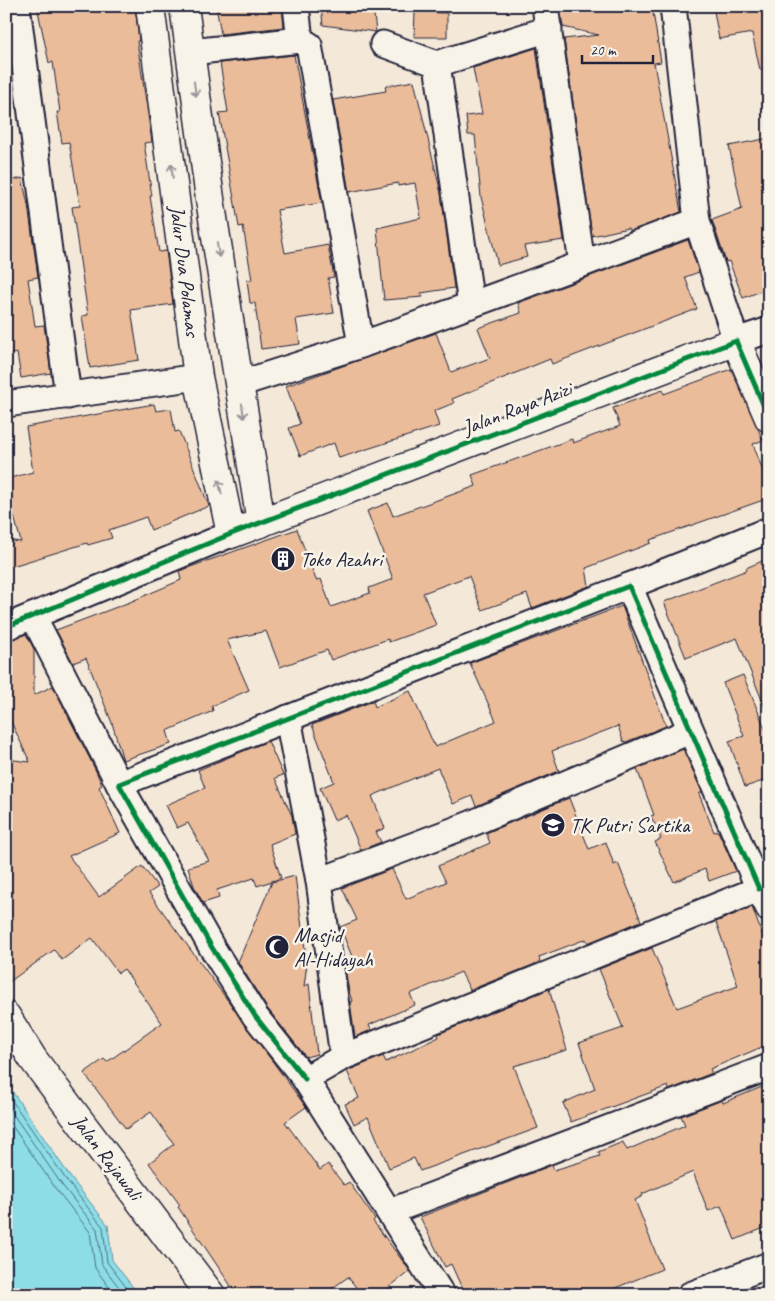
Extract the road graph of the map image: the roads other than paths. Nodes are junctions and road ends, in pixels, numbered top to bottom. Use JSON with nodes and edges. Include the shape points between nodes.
{"nodes":[{"id":1,"x":17,"y":6,"type":"edge"},
{"id":2,"x":150,"y":6,"type":"edge"},
{"id":3,"x":184,"y":6,"type":"edge"},
{"id":4,"x":296,"y":6,"type":"edge"},
{"id":5,"x":673,"y":6,"type":"edge"},
{"id":6,"x":547,"y":17,"type":"edge"},
{"id":7,"x":300,"y":40,"type":"junction"},
{"id":8,"x":383,"y":44,"type":"dead end"},
{"id":9,"x":190,"y":52,"type":"junction"},
{"id":10,"x":437,"y":64,"type":"junction"},
{"id":11,"x":697,"y":221,"type":"junction"},
{"id":12,"x":582,"y":264,"type":"junction"},
{"id":13,"x":471,"y":305,"type":"junction"},
{"id":14,"x":769,"y":330,"type":"edge"},
{"id":15,"x":736,"y":341,"type":"junction"},
{"id":16,"x":361,"y":345,"type":"junction"},
{"id":17,"x":198,"y":377,"type":"junction"},
{"id":18,"x":239,"y":384,"type":"junction"},
{"id":19,"x":68,"y":396,"type":"junction"},
{"id":20,"x":6,"y":404,"type":"edge"},
{"id":21,"x":769,"y":418,"type":"edge"},
{"id":22,"x":261,"y":523,"type":"junction"},
{"id":23,"x":769,"y":530,"type":"edge"},
{"id":24,"x":231,"y":534,"type":"junction"},
{"id":25,"x":629,"y":586,"type":"junction"},
{"id":26,"x":34,"y":616,"type":"junction"},
{"id":27,"x":6,"y":627,"type":"edge"},
{"id":28,"x":288,"y":718,"type":"junction"},
{"id":29,"x":690,"y":731,"type":"junction"},
{"id":30,"x":119,"y":784,"type":"junction"},
{"id":31,"x":318,"y":881,"type":"junction"},
{"id":32,"x":764,"y":899,"type":"edge"},
{"id":33,"x":6,"y":1016,"type":"edge"},
{"id":34,"x":343,"y":1057,"type":"junction"},
{"id":35,"x":769,"y":1067,"type":"edge"},
{"id":36,"x":305,"y":1079,"type":"junction"},
{"id":37,"x":389,"y":1212,"type":"junction"},
{"id":38,"x":769,"y":1265,"type":"edge"},
{"id":39,"x":211,"y":1295,"type":"edge"},
{"id":40,"x":442,"y":1295,"type":"edge"},
{"id":41,"x":690,"y":1295,"type":"edge"}],
"edges":[{"from":1,"to":19,"type":"street"},
{"from":17,"to":2,"type":"street","name":"Jalur Dua Polamas","one_way":true},
{"from":3,"to":9,"type":"street","name":"Jalur Dua Polamas"},
{"from":4,"to":7,"type":"street"},
{"from":5,"to":11,"type":"street"},
{"from":6,"to":10,"type":"street"},
{"from":6,"to":12,"type":"street"},
{"from":7,"to":9,"type":"street"},
{"from":7,"to":16,"type":"street","via":[[309,45],[312,54]]},
{"from":8,"to":10,"type":"street"},
{"from":9,"to":18,"type":"street","name":"Jalur Dua Polamas","one_way":true},
{"from":10,"to":13,"type":"street"},
{"from":11,"to":12,"type":"street"},
{"from":11,"to":15,"type":"street"},
{"from":12,"to":13,"type":"street"},
{"from":13,"to":16,"type":"street"},
{"from":14,"to":15,"type":"street"},
{"from":15,"to":21,"type":"street"},
{"from":15,"to":22,"type":"street","name":"Jalan Raya Azizi"},
{"from":16,"to":18,"type":"street"},
{"from":17,"to":19,"type":"street"},
{"from":24,"to":17,"type":"street","name":"Jalur Dua Polamas","one_way":true},
{"from":18,"to":22,"type":"street","name":"Jalur Dua Polamas","one_way":true},
{"from":19,"to":20,"type":"street"},
{"from":22,"to":24,"type":"street","name":"Jalan Raya Azizi"},
{"from":23,"to":25,"type":"street"},
{"from":24,"to":26,"type":"street"},
{"from":25,"to":28,"type":"street"},
{"from":25,"to":29,"type":"street"},
{"from":26,"to":27,"type":"street"},
{"from":26,"to":30,"type":"street"},
{"from":28,"to":30,"type":"street"},
{"from":28,"to":31,"type":"street"},
{"from":29,"to":31,"type":"street","via":[[468,825]]},
{"from":29,"to":32,"type":"street"},
{"from":30,"to":36,"type":"street","via":[[211,946],[255,1016]]},
{"from":31,"to":34,"type":"street"},
{"from":32,"to":34,"type":"street"},
{"from":33,"to":39,"type":"street","name":"Jalan Rajawali","via":[[33,1060]]},
{"from":34,"to":36,"type":"street"},
{"from":35,"to":37,"type":"street"},
{"from":36,"to":37,"type":"street"},
{"from":37,"to":40,"type":"street"},
{"from":38,"to":41,"type":"street"}]}
